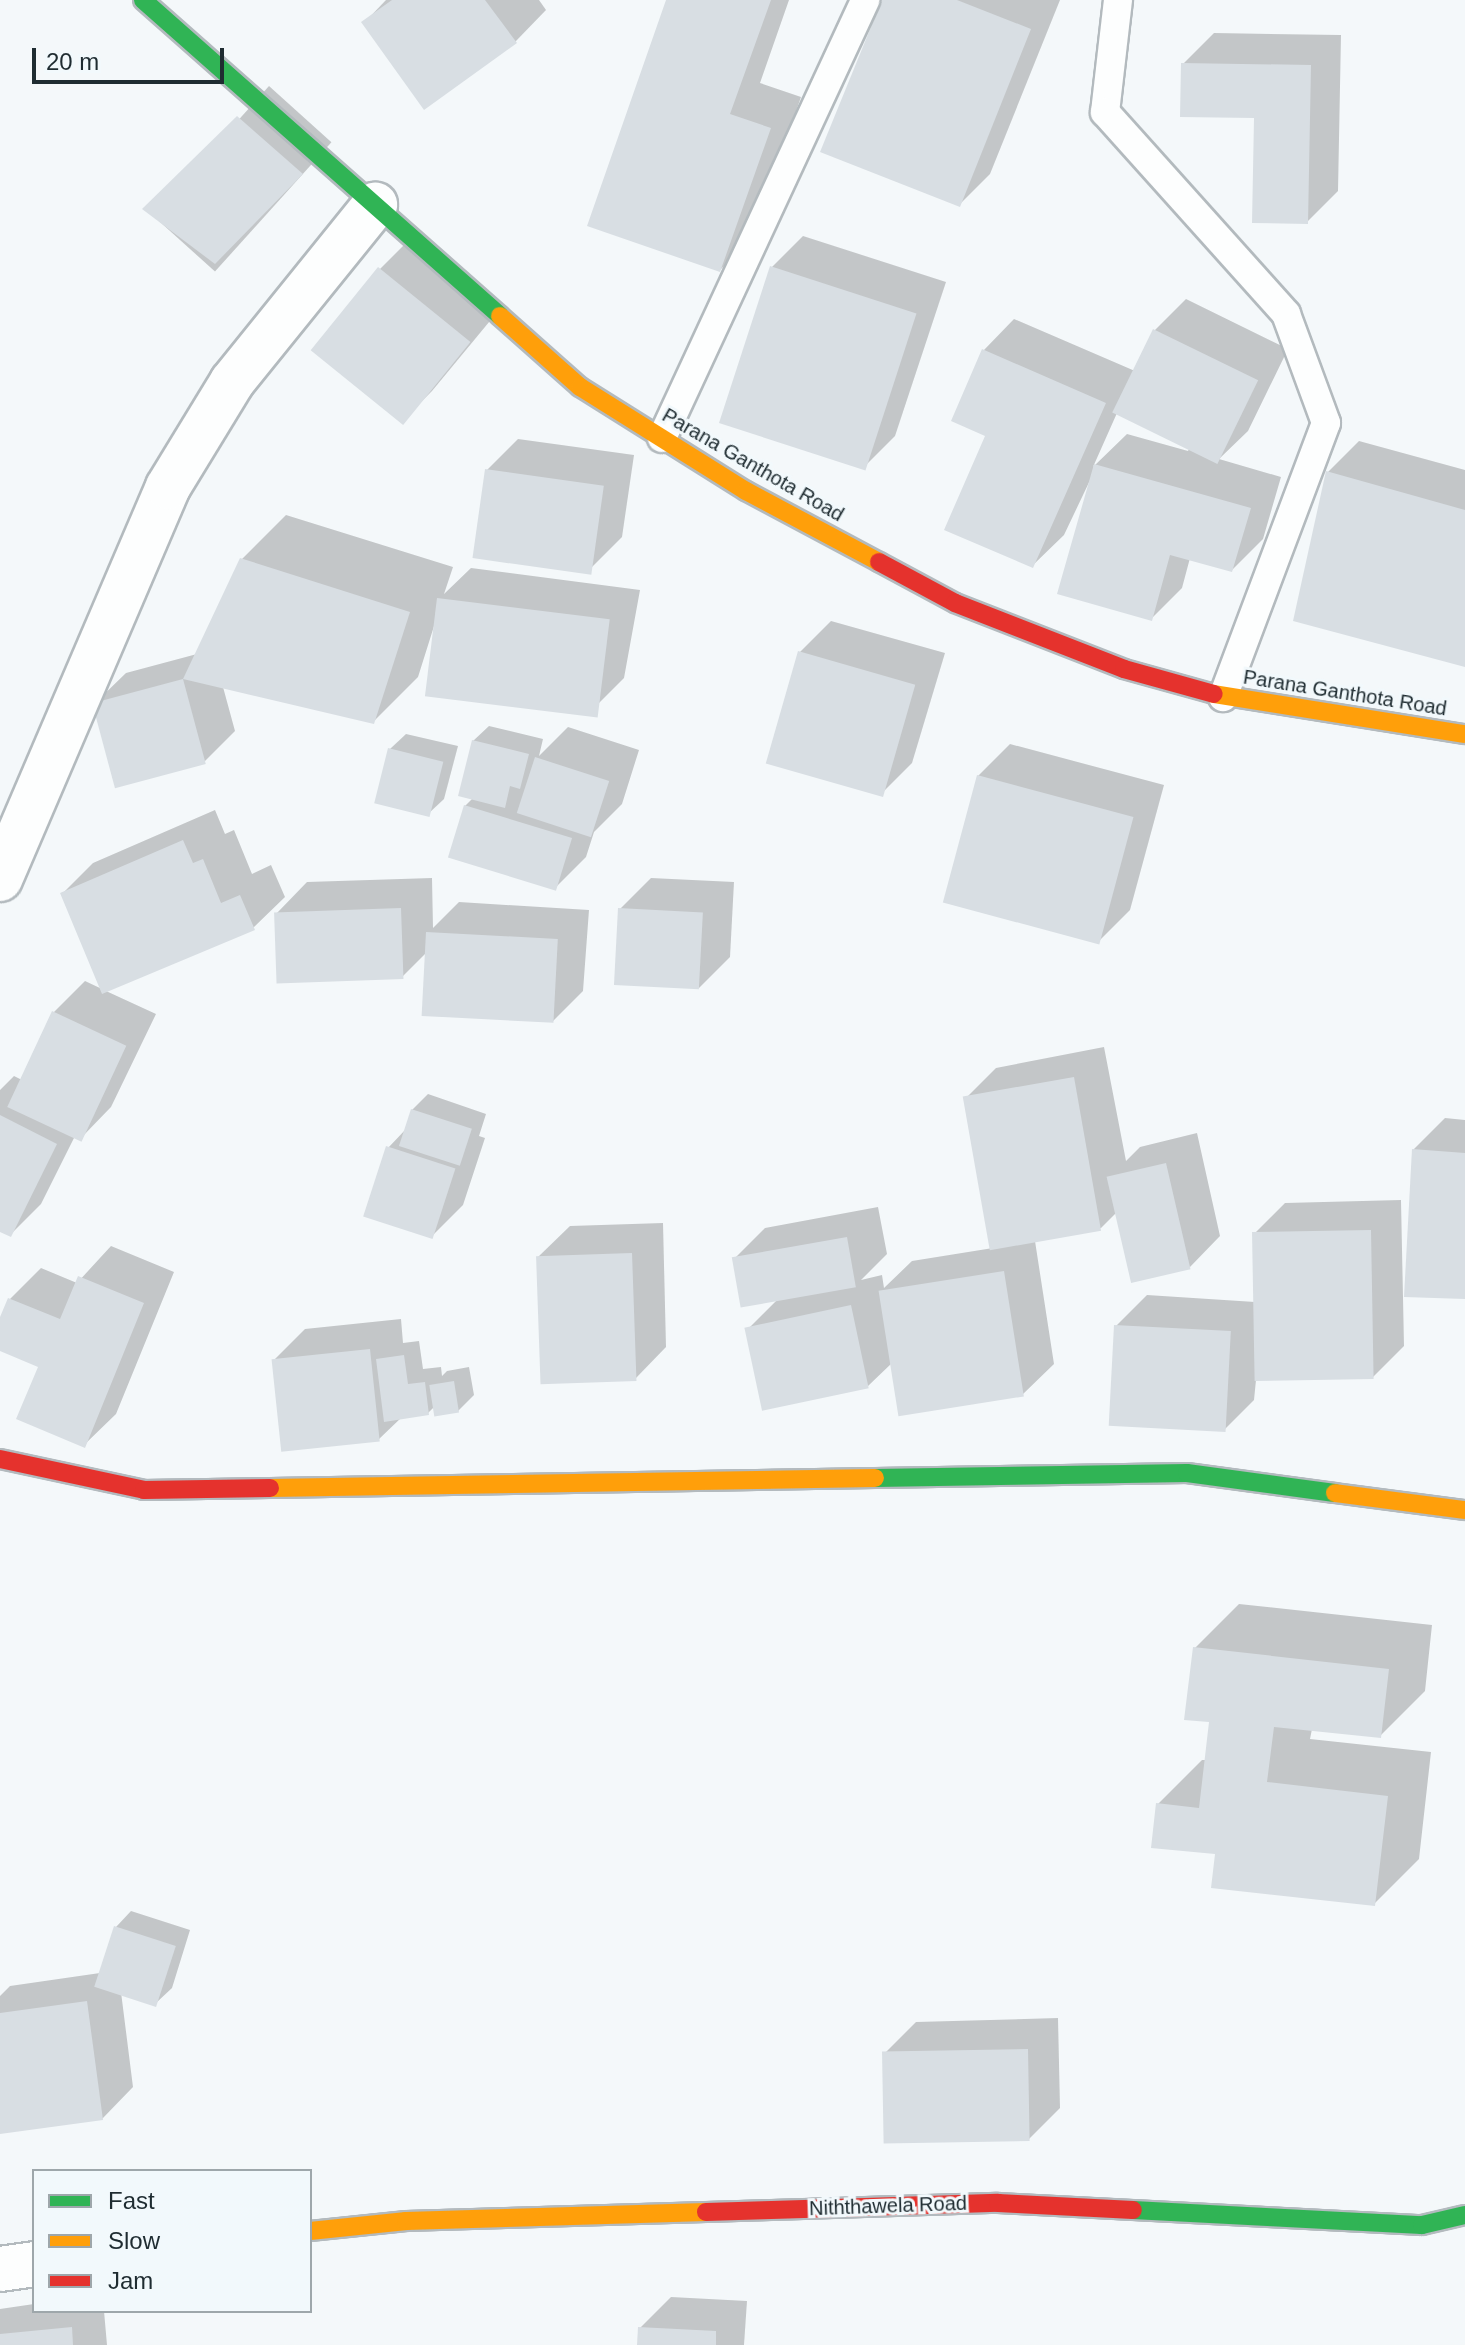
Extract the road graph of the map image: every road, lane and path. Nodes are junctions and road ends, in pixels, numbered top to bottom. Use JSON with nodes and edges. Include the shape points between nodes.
{"nodes":[{"id":1,"x":143,"y":0,"type":"edge"},
{"id":2,"x":865,"y":0,"type":"edge"},
{"id":3,"x":1118,"y":0,"type":"edge"},
{"id":4,"x":375,"y":205,"type":"junction"},
{"id":5,"x":662,"y":438,"type":"junction"},
{"id":6,"x":1223,"y":697,"type":"junction"},
{"id":7,"x":1465,"y":734,"type":"edge"},
{"id":8,"x":0,"y":879,"type":"edge"},
{"id":9,"x":0,"y":1459,"type":"edge"},
{"id":10,"x":1465,"y":1510,"type":"edge"},
{"id":11,"x":1465,"y":2215,"type":"edge"},
{"id":12,"x":312,"y":2231,"type":"edge"},
{"id":13,"x":32,"y":2264,"type":"edge"},
{"id":14,"x":0,"y":2269,"type":"edge"}],
"edges":[{"from":1,"to":4,"type":"street","name":"Parana Ganthota Road"},
{"from":2,"to":5,"type":"lane"},
{"from":3,"to":6,"type":"lane","via":[[1105,112],[1286,314],[1326,423]]},
{"from":4,"to":5,"type":"street","name":"Parana Ganthota Road","via":[[580,387]]},
{"from":4,"to":8,"type":"street","via":[[232,382],[168,487]]},
{"from":5,"to":6,"type":"street","name":"Parana Ganthota Road","via":[[746,491],[955,603],[1124,669]]},
{"from":6,"to":7,"type":"street","name":"Parana Ganthota Road"},
{"from":9,"to":10,"type":"street","via":[[144,1490],[1187,1473]]},
{"from":11,"to":12,"type":"street","name":"Niththawela Road","via":[[1422,2225],[998,2203],[406,2221]]},
{"from":13,"to":14,"type":"street"}]}
